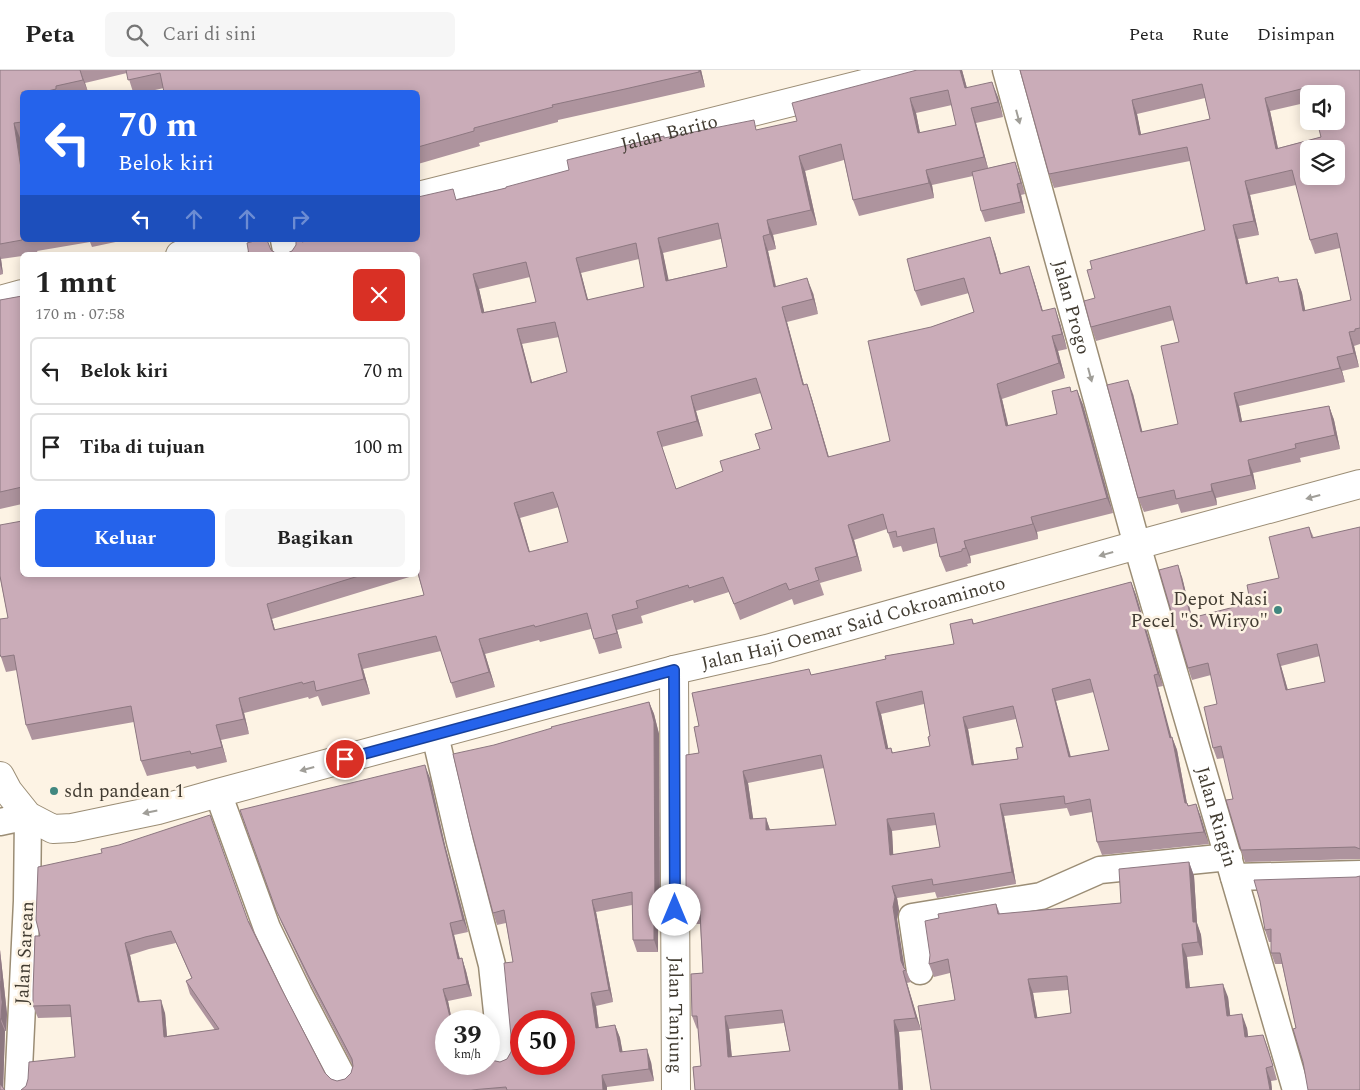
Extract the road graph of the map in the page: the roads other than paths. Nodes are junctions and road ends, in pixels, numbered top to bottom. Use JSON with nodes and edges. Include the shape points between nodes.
{"nodes":[{"id":1,"x":919,"y":70,"type":"edge"},
{"id":2,"x":1006,"y":70,"type":"edge"},
{"id":3,"x":420,"y":195,"type":"edge"},
{"id":4,"x":232,"y":242,"type":"edge"},
{"id":5,"x":192,"y":252,"type":"edge"},
{"id":6,"x":20,"y":295,"type":"edge"},
{"id":7,"x":0,"y":300,"type":"edge"},
{"id":8,"x":1360,"y":484,"type":"edge"},
{"id":9,"x":1137,"y":545,"type":"junction"},
{"id":10,"x":674,"y":670,"type":"junction"},
{"id":11,"x":435,"y":735,"type":"junction"},
{"id":12,"x":0,"y":776,"type":"edge"},
{"id":13,"x":218,"y":793,"type":"junction"},
{"id":14,"x":28,"y":816,"type":"junction"},
{"id":15,"x":0,"y":822,"type":"edge"},
{"id":16,"x":1231,"y":867,"type":"junction"},
{"id":17,"x":1360,"y":874,"type":"edge"},
{"id":18,"x":920,"y":971,"type":"dead end"},
{"id":19,"x":502,"y":1059,"type":"edge"},
{"id":20,"x":343,"y":1078,"type":"edge"},
{"id":21,"x":18,"y":1090,"type":"edge"},
{"id":22,"x":676,"y":1090,"type":"edge"},
{"id":23,"x":1296,"y":1090,"type":"edge"}],
"edges":[{"from":1,"to":3,"type":"main road","name":"Jalan Barito"},
{"from":2,"to":9,"type":"street","name":"Jalan Progo","one_way":true},
{"from":4,"to":5,"type":"main road"},
{"from":6,"to":7,"type":"main road"},
{"from":8,"to":9,"type":"main road","name":"Jalan Haji Oemar Said Cokroaminoto","one_way":true},
{"from":9,"to":10,"type":"main road","name":"Jalan Haji Oemar Said Cokroaminoto","one_way":true,"via":[[767,648]]},
{"from":9,"to":16,"type":"street","name":"Jalan Ringin"},
{"from":10,"to":11,"type":"main road","name":"Jalan Haji Oemar Said Cokroaminoto"},
{"from":10,"to":22,"type":"main road","name":"Jalan Tanjung"},
{"from":11,"to":13,"type":"main road","name":"Jalan Haji Oemar Said Cokroaminoto","one_way":true},
{"from":11,"to":19,"type":"street","via":[[492,965]]},
{"from":12,"to":14,"type":"main road"},
{"from":13,"to":14,"type":"main road","name":"Jalan Haji Oemar Said Cokroaminoto","one_way":true,"via":[[158,810],[72,828],[53,829]]},
{"from":13,"to":20,"type":"street","via":[[267,928]]},
{"from":14,"to":15,"type":"street"},
{"from":14,"to":21,"type":"street","name":"Jalan Sarean","via":[[28,901]]},
{"from":16,"to":17,"type":"street"},
{"from":16,"to":18,"type":"street","via":[[1100,870],[1041,896],[912,917]]},
{"from":16,"to":23,"type":"street","name":"Jalan Ringin"}]}
